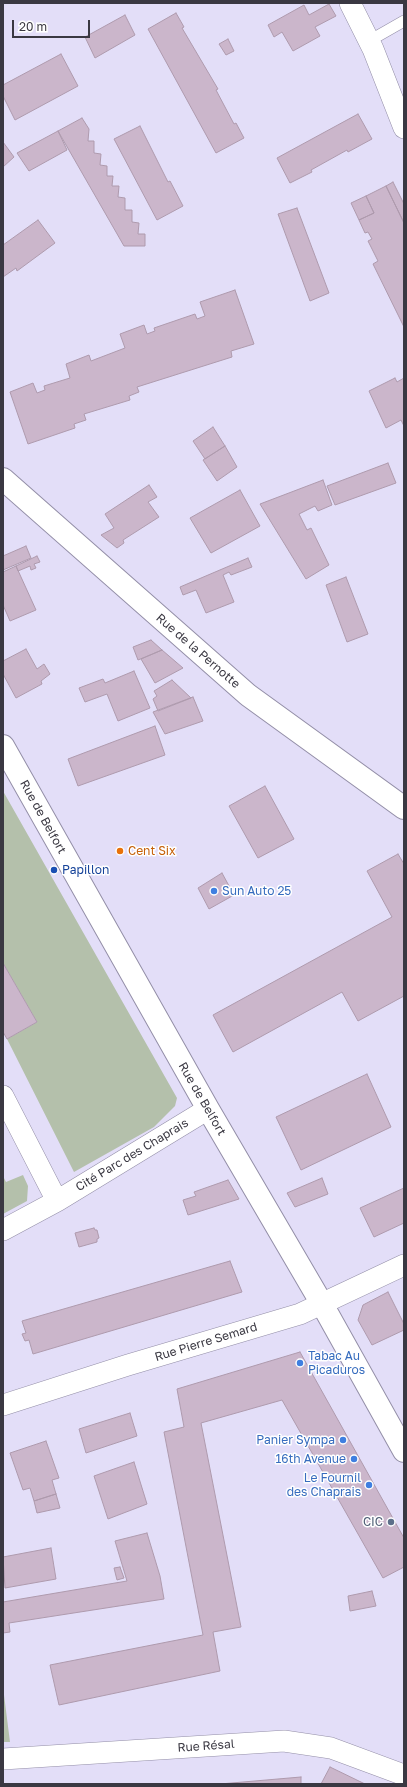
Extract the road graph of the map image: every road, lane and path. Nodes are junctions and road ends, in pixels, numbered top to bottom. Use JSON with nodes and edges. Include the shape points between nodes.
{"nodes":[{"id":1,"x":350,"y":3,"type":"edge"},
{"id":2,"x":404,"y":22,"type":"edge"},
{"id":3,"x":369,"y":41,"type":"junction"},
{"id":4,"x":404,"y":128,"type":"edge"},
{"id":5,"x":3,"y":479,"type":"edge"},
{"id":6,"x":3,"y":746,"type":"edge"},
{"id":7,"x":404,"y":808,"type":"edge"},
{"id":8,"x":3,"y":1096,"type":"edge"},
{"id":9,"x":208,"y":1109,"type":"junction"},
{"id":10,"x":57,"y":1201,"type":"junction"},
{"id":11,"x":3,"y":1230,"type":"edge"},
{"id":12,"x":404,"y":1265,"type":"edge"},
{"id":13,"x":322,"y":1304,"type":"junction"},
{"id":14,"x":3,"y":1405,"type":"edge"},
{"id":15,"x":404,"y":1451,"type":"edge"},
{"id":16,"x":3,"y":1759,"type":"edge"},
{"id":17,"x":404,"y":1775,"type":"edge"}],
"edges":[{"from":1,"to":3,"type":"street"},
{"from":2,"to":3,"type":"lane"},
{"from":3,"to":4,"type":"street"},
{"from":5,"to":7,"type":"main road","name":"Rue de la Pernotte","via":[[248,695]]},
{"from":6,"to":9,"type":"main road","name":"Rue de Belfort"},
{"from":8,"to":10,"type":"street"},
{"from":9,"to":10,"type":"street","name":"Cité Parc des Chaprais"},
{"from":9,"to":13,"type":"main road","name":"Rue de Belfort"},
{"from":10,"to":11,"type":"street","name":"Cité Parc des Chaprais"},
{"from":12,"to":13,"type":"street","name":"Rue Pierre Semard"},
{"from":13,"to":14,"type":"street","name":"Rue Pierre Semard","via":[[300,1314]]},
{"from":13,"to":15,"type":"main road","name":"Rue de Belfort"},
{"from":16,"to":17,"type":"street","name":"Rue Résal","via":[[284,1741],[331,1748]]}]}
